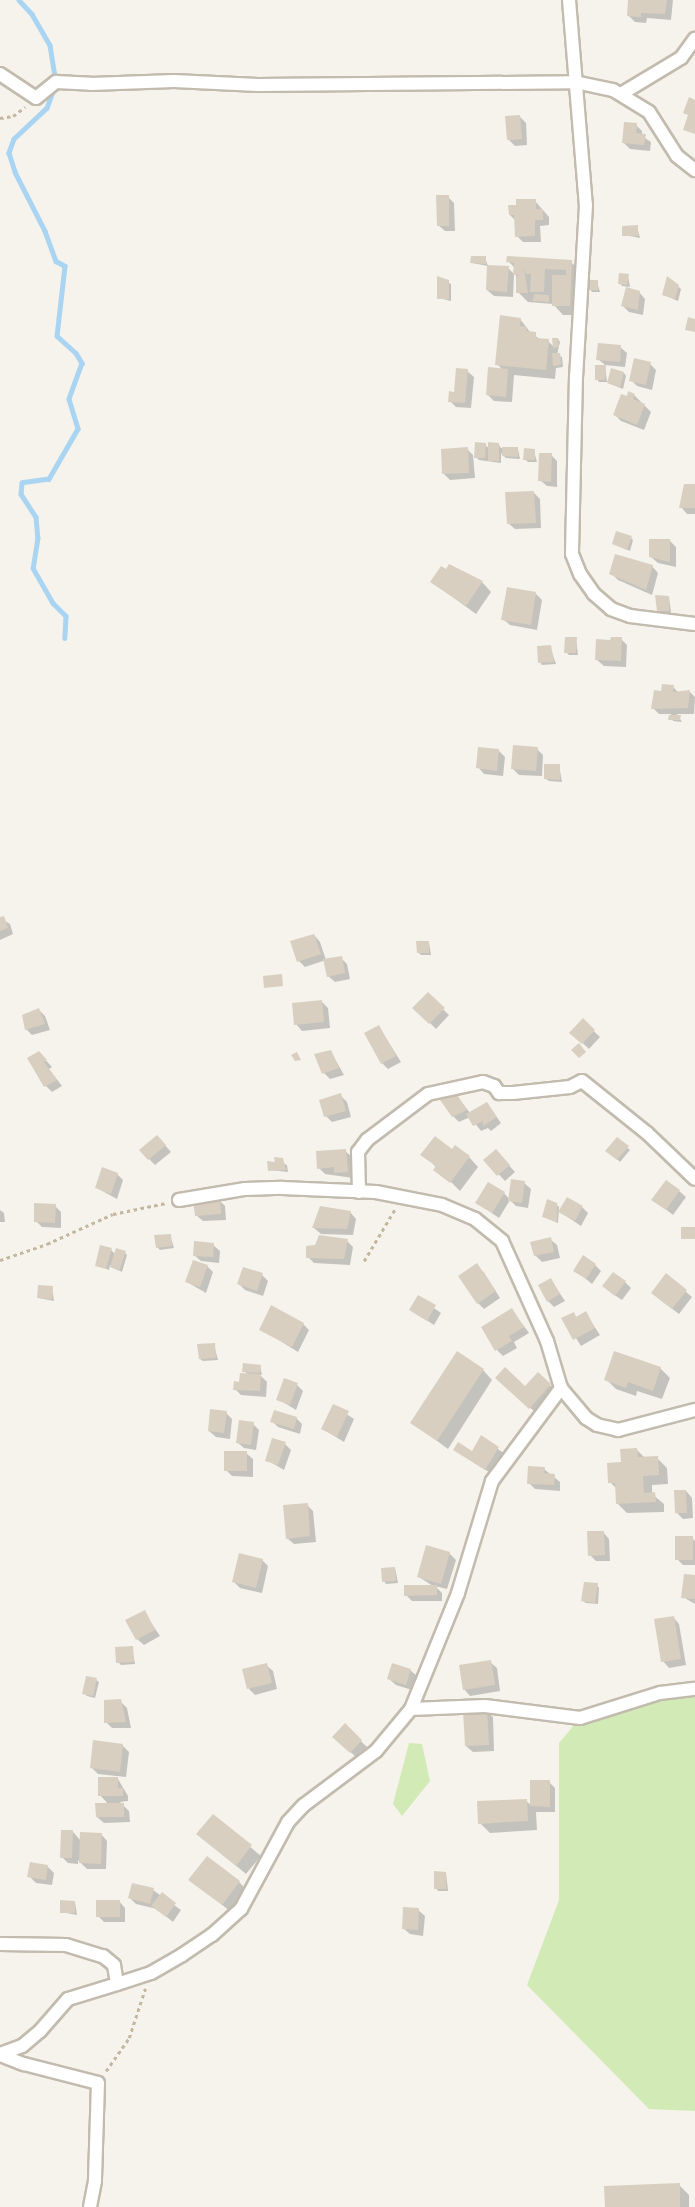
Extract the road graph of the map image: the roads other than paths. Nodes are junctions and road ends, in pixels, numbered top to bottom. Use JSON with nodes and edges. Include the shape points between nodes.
{"nodes":[{"id":1,"x":569,"y":0,"type":"edge"},
{"id":2,"x":695,"y":39,"type":"edge"},
{"id":3,"x":0,"y":74,"type":"edge"},
{"id":4,"x":575,"y":82,"type":"junction"},
{"id":5,"x":621,"y":94,"type":"junction"},
{"id":6,"x":695,"y":170,"type":"edge"},
{"id":7,"x":695,"y":624,"type":"edge"},
{"id":8,"x":695,"y":1179,"type":"edge"},
{"id":9,"x":359,"y":1192,"type":"junction"},
{"id":10,"x":179,"y":1200,"type":"road end"},
{"id":11,"x":561,"y":1388,"type":"junction"},
{"id":12,"x":695,"y":1410,"type":"edge"},
{"id":13,"x":695,"y":1689,"type":"edge"},
{"id":14,"x":411,"y":1709,"type":"junction"},
{"id":15,"x":0,"y":1944,"type":"edge"},
{"id":16,"x":117,"y":1984,"type":"junction"},
{"id":17,"x":0,"y":2054,"type":"edge"},
{"id":18,"x":90,"y":2207,"type":"edge"}],
"edges":[{"from":1,"to":4,"type":"street"},
{"from":2,"to":5,"type":"street","via":[[681,58]]},
{"from":3,"to":4,"type":"street","via":[[36,98],[56,82]]},
{"from":4,"to":5,"type":"street"},
{"from":4,"to":7,"type":"street","via":[[586,205],[572,554],[580,575],[611,609],[630,616]]},
{"from":5,"to":6,"type":"street","via":[[649,112],[677,156]]},
{"from":8,"to":9,"type":"street","via":[[582,1081],[570,1087],[513,1093],[499,1093],[483,1082],[428,1094],[367,1140],[358,1152]]},
{"from":9,"to":10,"type":"street","via":[[245,1189]]},
{"from":9,"to":11,"type":"street","via":[[442,1205],[475,1219],[502,1241],[547,1341]]},
{"from":11,"to":12,"type":"street","via":[[586,1418],[618,1430]]},
{"from":11,"to":14,"type":"street","via":[[492,1481],[458,1592]]},
{"from":13,"to":14,"type":"street","via":[[660,1693],[580,1718],[485,1706]]},
{"from":14,"to":16,"type":"street","via":[[376,1751],[288,1822],[241,1909],[212,1935],[151,1973]]},
{"from":15,"to":16,"type":"street","via":[[66,1945],[103,1956],[114,1965]]},
{"from":16,"to":17,"type":"street","via":[[68,1999],[22,2046]]},
{"from":17,"to":18,"type":"street","via":[[98,2083]]}]}
